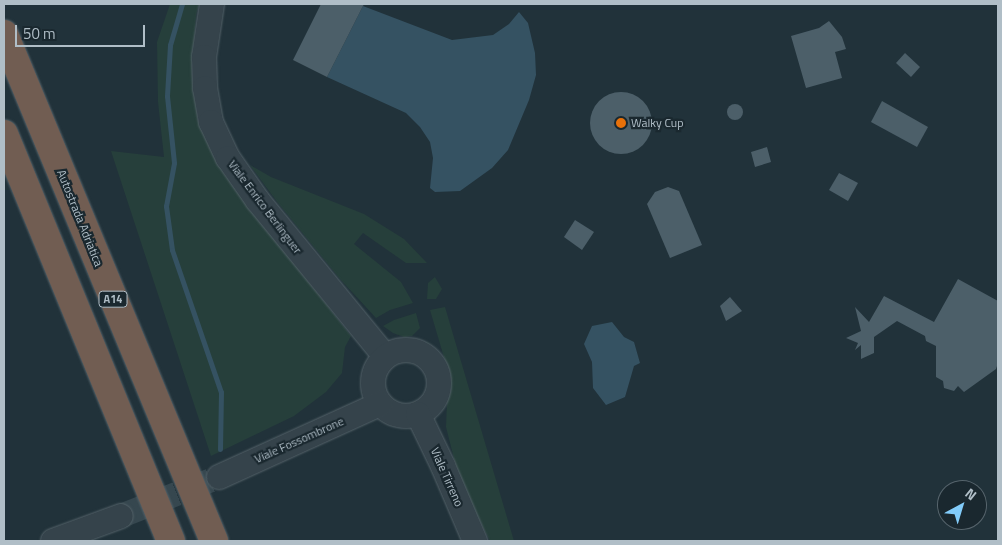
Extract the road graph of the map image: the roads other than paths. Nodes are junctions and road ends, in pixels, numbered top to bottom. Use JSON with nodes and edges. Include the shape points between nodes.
{"nodes":[{"id":1,"x":212,"y":4,"type":"edge"},
{"id":2,"x":4,"y":30,"type":"edge"},
{"id":3,"x":9,"y":46,"type":"edge"},
{"id":4,"x":4,"y":134,"type":"edge"},
{"id":5,"x":385,"y":356,"type":"junction"},
{"id":6,"x":380,"y":404,"type":"junction"},
{"id":7,"x":418,"y":414,"type":"junction"},
{"id":8,"x":219,"y":476,"type":"tunnel mouth"},
{"id":9,"x":121,"y":516,"type":"tunnel mouth"},
{"id":10,"x":53,"y":541,"type":"edge"},
{"id":11,"x":171,"y":541,"type":"edge"},
{"id":12,"x":214,"y":541,"type":"edge"},
{"id":13,"x":475,"y":541,"type":"edge"}],
"edges":[{"from":1,"to":5,"type":"street","name":"Viale Enrico Berlinguer","via":[[204,57],[205,88],[211,122],[228,158],[258,201]]},
{"from":2,"to":3,"type":"highway","name":"Autostrada Adriatica"},
{"from":3,"to":12,"type":"highway","name":"Autostrada Adriatica","number":"A14"},
{"from":4,"to":11,"type":"highway"},
{"from":5,"to":6,"type":"street","via":[[373,374],[374,394]]},
{"from":5,"to":7,"type":"street","via":[[394,351],[414,350],[424,354],[434,366],[439,381],[438,391],[434,401]]},
{"from":6,"to":7,"type":"street","via":[[397,415]]},
{"from":6,"to":8,"type":"street","name":"Viale Fossombrone"},
{"from":7,"to":13,"type":"street","name":"Viale Tirreno"},
{"from":9,"to":10,"type":"street"}]}
